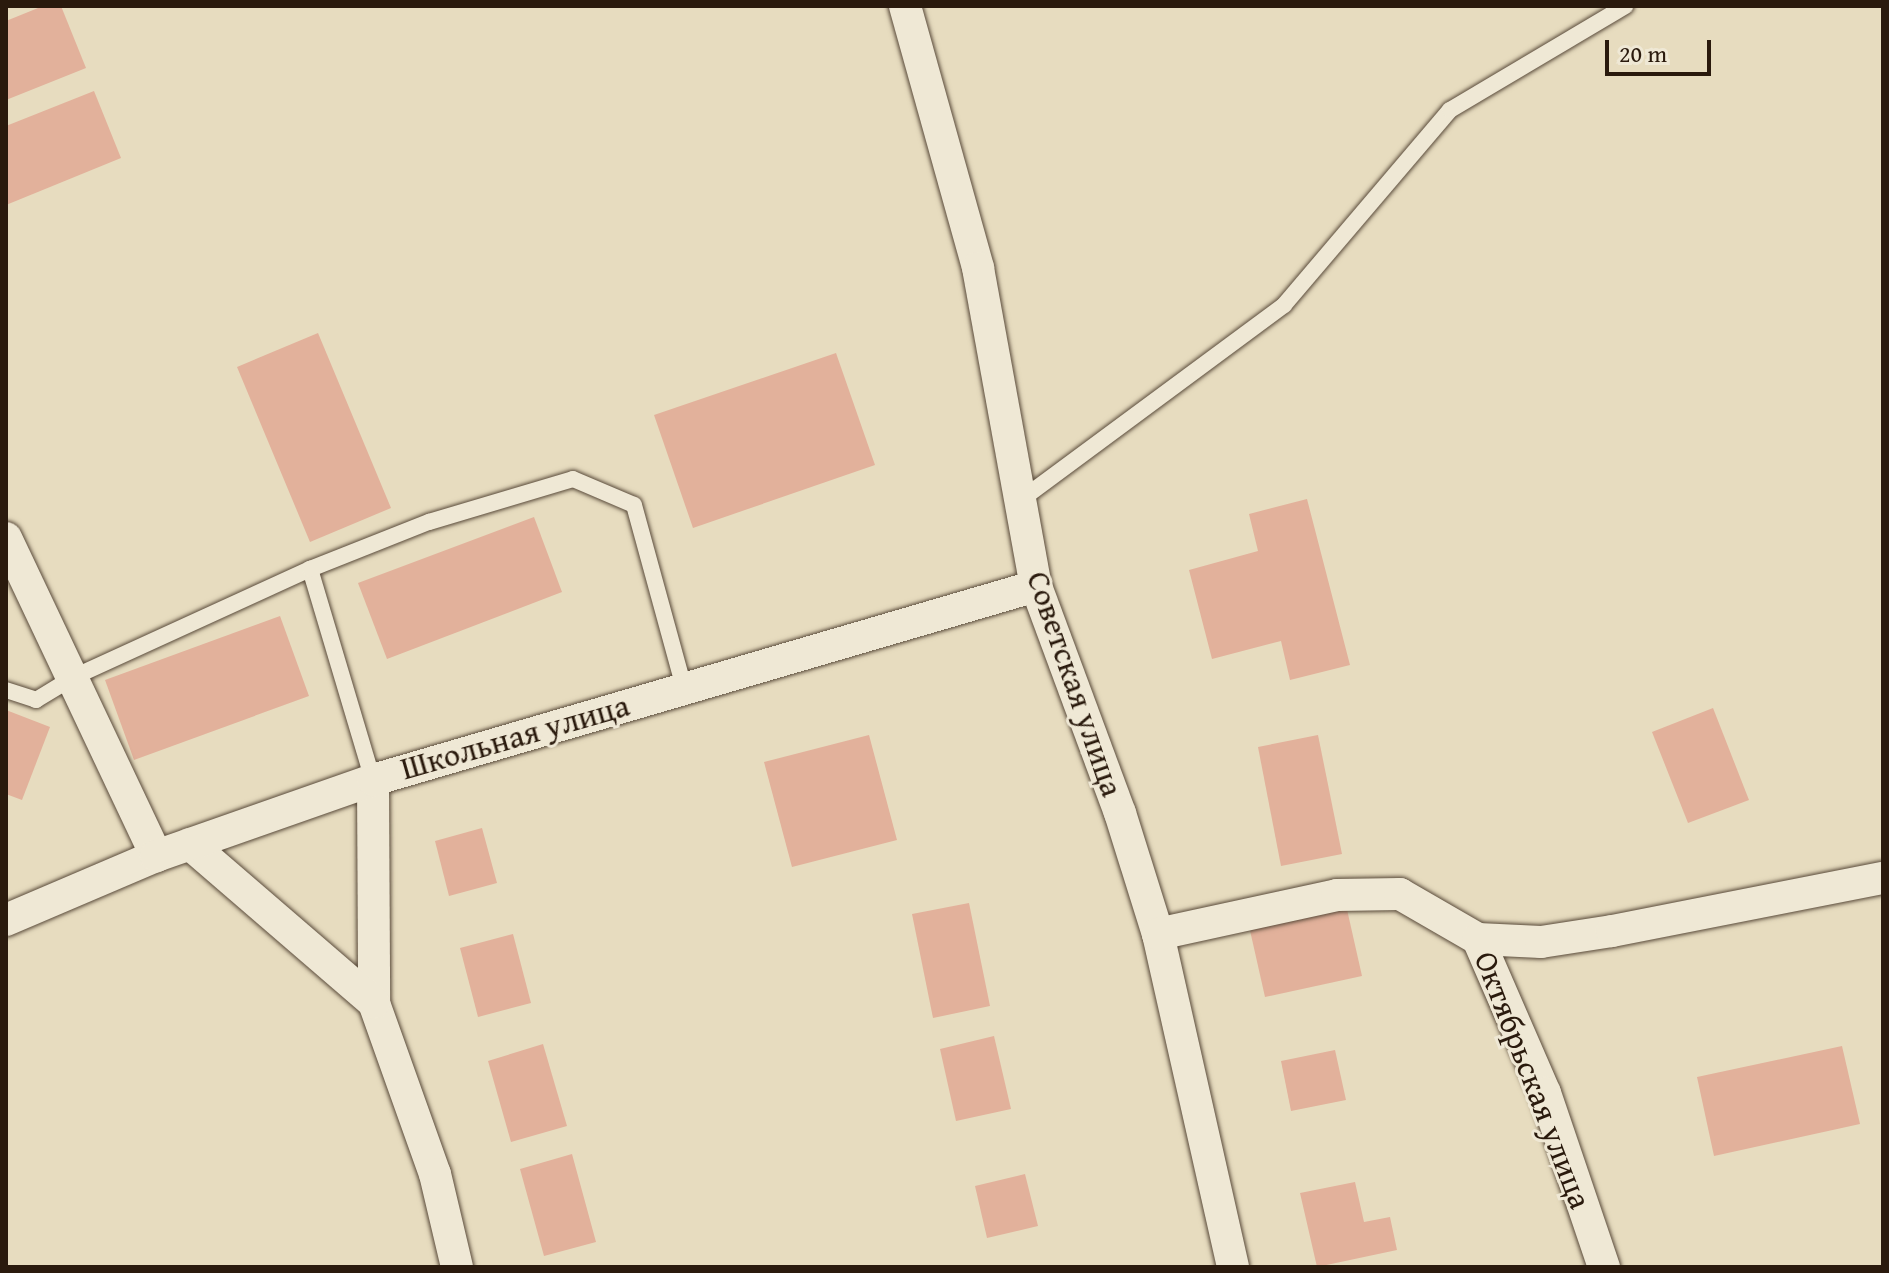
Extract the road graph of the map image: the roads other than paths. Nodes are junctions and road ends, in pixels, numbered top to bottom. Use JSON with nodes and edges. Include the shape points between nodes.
{"nodes":[{"id":1,"x":905,"y":6,"type":"edge"},
{"id":2,"x":1625,"y":6,"type":"edge"},
{"id":3,"x":1022,"y":499,"type":"junction"},
{"id":4,"x":6,"y":538,"type":"edge"},
{"id":5,"x":310,"y":569,"type":"junction"},
{"id":6,"x":1036,"y":586,"type":"junction"},
{"id":7,"x":74,"y":677,"type":"junction"},
{"id":8,"x":684,"y":688,"type":"junction"},
{"id":9,"x":6,"y":690,"type":"edge"},
{"id":10,"x":373,"y":780,"type":"junction"},
{"id":11,"x":190,"y":844,"type":"junction"},
{"id":12,"x":156,"y":856,"type":"junction"},
{"id":13,"x":1883,"y":878,"type":"edge"},
{"id":14,"x":6,"y":920,"type":"edge"},
{"id":15,"x":1158,"y":934,"type":"junction"},
{"id":16,"x":1478,"y":939,"type":"junction"},
{"id":17,"x":374,"y":1003,"type":"junction"},
{"id":18,"x":457,"y":1267,"type":"edge"},
{"id":19,"x":1233,"y":1267,"type":"edge"},
{"id":20,"x":1604,"y":1267,"type":"edge"}],
"edges":[{"from":1,"to":3,"type":"street","name":"Советская улица","via":[[978,268]]},
{"from":2,"to":3,"type":"lane","via":[[1450,110],[1284,305]]},
{"from":3,"to":6,"type":"street","name":"Советская улица"},
{"from":4,"to":7,"type":"street"},
{"from":5,"to":7,"type":"lane"},
{"from":5,"to":8,"type":"lane","via":[[429,522],[573,479],[634,505]]},
{"from":5,"to":10,"type":"lane"},
{"from":6,"to":8,"type":"street","name":"Школьная улица"},
{"from":6,"to":15,"type":"street","name":"Советская улица","via":[[1120,813]]},
{"from":7,"to":9,"type":"lane","via":[[36,700]]},
{"from":7,"to":12,"type":"street"},
{"from":8,"to":10,"type":"street","name":"Школьная улица"},
{"from":10,"to":11,"type":"street","name":"Школьная улица"},
{"from":10,"to":17,"type":"street"},
{"from":11,"to":12,"type":"street","name":"Школьная улица"},
{"from":11,"to":17,"type":"street"},
{"from":12,"to":14,"type":"street","name":"Школьная улица"},
{"from":13,"to":16,"type":"street","via":[[1584,936],[1541,942]]},
{"from":15,"to":16,"type":"street","name":"Октябрьская улица","via":[[1337,895],[1400,894]]},
{"from":15,"to":19,"type":"street","name":"Советская улица"},
{"from":16,"to":20,"type":"street","name":"Октябрьская улица","via":[[1545,1093]]},
{"from":17,"to":18,"type":"street","via":[[435,1174]]}]}
